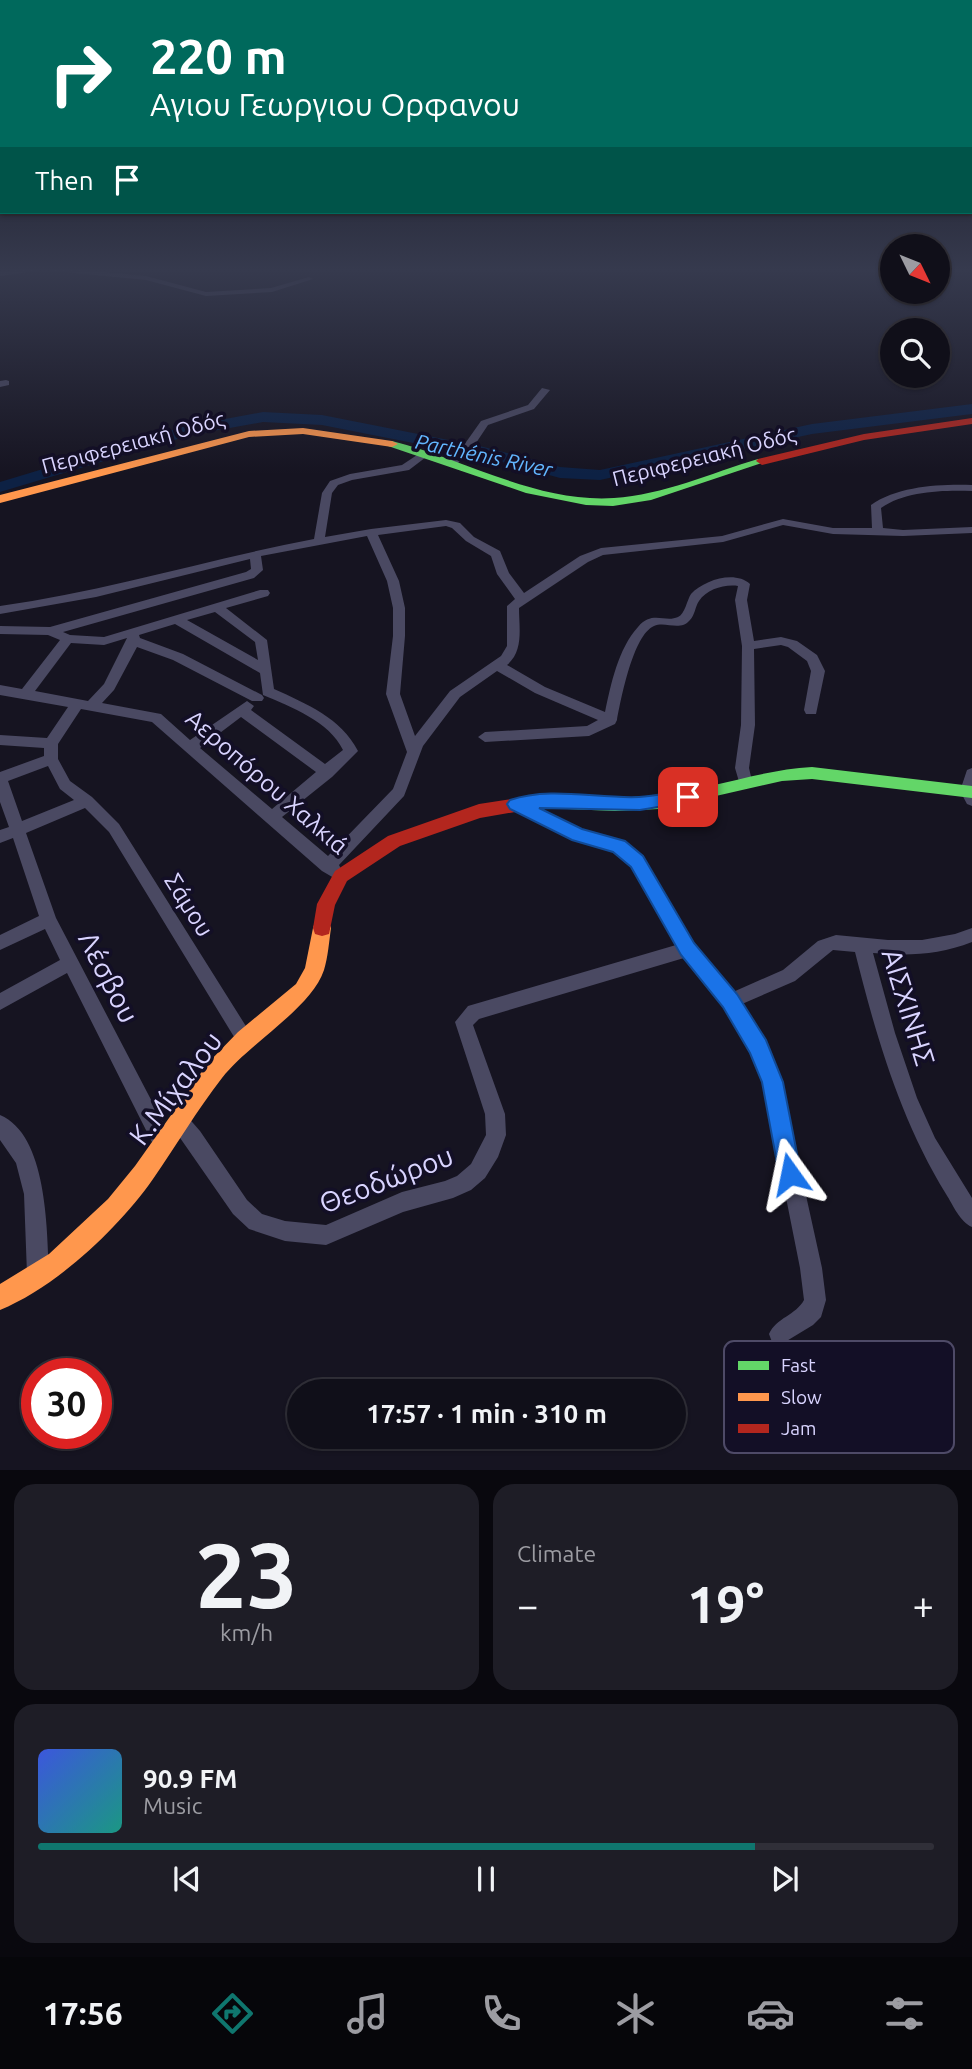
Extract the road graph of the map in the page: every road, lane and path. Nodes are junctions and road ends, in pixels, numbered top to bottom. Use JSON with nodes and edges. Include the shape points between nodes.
{"nodes":[{"id":1,"x":545,"y":390,"type":"dead end"},
{"id":2,"x":972,"y":421,"type":"edge"},
{"id":3,"x":426,"y":452,"type":"junction"},
{"id":4,"x":456,"y":458,"type":"junction"},
{"id":5,"x":972,"y":488,"type":"edge"},
{"id":6,"x":0,"y":499,"type":"edge"},
{"id":7,"x":972,"y":530,"type":"edge"},
{"id":8,"x":878,"y":531,"type":"junction"},
{"id":9,"x":371,"y":532,"type":"junction"},
{"id":10,"x":319,"y":542,"type":"junction"},
{"id":11,"x":256,"y":560,"type":"junction"},
{"id":12,"x":264,"y":593,"type":"dead end"},
{"id":13,"x":521,"y":598,"type":"junction"},
{"id":14,"x":216,"y":607,"type":"junction"},
{"id":15,"x":0,"y":610,"type":"edge"},
{"id":16,"x":177,"y":620,"type":"junction"},
{"id":17,"x":0,"y":630,"type":"edge"},
{"id":18,"x":50,"y":631,"type":"junction"},
{"id":19,"x":133,"y":637,"type":"junction"},
{"id":20,"x":68,"y":639,"type":"junction"},
{"id":21,"x":748,"y":646,"type":"junction"},
{"id":22,"x":498,"y":666,"type":"junction"},
{"id":23,"x":266,"y":671,"type":"junction"},
{"id":24,"x":0,"y":691,"type":"edge"},
{"id":25,"x":26,"y":693,"type":"junction"},
{"id":26,"x":263,"y":695,"type":"junction"},
{"id":27,"x":83,"y":706,"type":"junction"},
{"id":28,"x":241,"y":710,"type":"junction"},
{"id":29,"x":811,"y":710,"type":"dead end"},
{"id":30,"x":610,"y":720,"type":"junction"},
{"id":31,"x":485,"y":737,"type":"dead end"},
{"id":32,"x":0,"y":740,"type":"edge"},
{"id":33,"x":51,"y":743,"type":"junction"},
{"id":34,"x":189,"y":748,"type":"junction"},
{"id":35,"x":414,"y":752,"type":"junction"},
{"id":36,"x":51,"y":759,"type":"junction"},
{"id":37,"x":327,"y":773,"type":"junction"},
{"id":38,"x":972,"y":774,"type":"edge"},
{"id":39,"x":0,"y":779,"type":"edge"},
{"id":40,"x":745,"y":781,"type":"junction"},
{"id":41,"x":970,"y":794,"type":"edge"},
{"id":42,"x":87,"y":801,"type":"junction"},
{"id":43,"x":516,"y":804,"type":"junction"},
{"id":44,"x":273,"y":816,"type":"junction"},
{"id":45,"x":17,"y":830,"type":"junction"},
{"id":46,"x":0,"y":837,"type":"edge"},
{"id":47,"x":334,"y":871,"type":"junction"},
{"id":48,"x":48,"y":919,"type":"junction"},
{"id":49,"x":972,"y":935,"type":"edge"},
{"id":50,"x":0,"y":943,"type":"edge"},
{"id":51,"x":862,"y":945,"type":"junction"},
{"id":52,"x":687,"y":949,"type":"junction"},
{"id":53,"x":70,"y":963,"type":"junction"},
{"id":54,"x":730,"y":1000,"type":"junction"},
{"id":55,"x":0,"y":1002,"type":"edge"},
{"id":56,"x":245,"y":1039,"type":"junction"},
{"id":57,"x":179,"y":1122,"type":"junction"},
{"id":58,"x":0,"y":1125,"type":"edge"},
{"id":59,"x":163,"y":1143,"type":"junction"},
{"id":60,"x":972,"y":1217,"type":"edge"},
{"id":61,"x":38,"y":1275,"type":"junction"},
{"id":62,"x":0,"y":1298,"type":"edge"},
{"id":63,"x":780,"y":1334,"type":"dead end"}],
"edges":[{"from":1,"to":4,"type":"street","via":[[524,411],[484,423]]},
{"from":2,"to":4,"type":"main road","name":"Περιφερειακή Οδός","via":[[771,459],[652,495],[612,502],[552,497]]},
{"from":3,"to":4,"type":"main road","name":"Περιφερειακή Οδός"},
{"from":3,"to":6,"type":"main road","name":"Περιφερειακή Οδός","via":[[329,433],[250,433]]},
{"from":3,"to":10,"type":"street","via":[[405,468],[334,483],[327,493]]},
{"from":5,"to":8,"type":"street","via":[[944,488],[884,500],[875,507]]},
{"from":7,"to":8,"type":"street"},
{"from":8,"to":13,"type":"street","via":[[833,531],[783,522],[723,539],[601,552]]},
{"from":9,"to":10,"type":"street"},
{"from":9,"to":13,"type":"street","via":[[456,525],[496,554],[503,575]]},
{"from":9,"to":35,"type":"street","via":[[393,581],[399,636],[393,694]]},
{"from":10,"to":11,"type":"street"},
{"from":11,"to":15,"type":"street","via":[[49,604]]},
{"from":11,"to":18,"type":"street","via":[[257,570],[250,575]]},
{"from":12,"to":14,"type":"street"},
{"from":13,"to":22,"type":"street","via":[[512,609],[513,646]]},
{"from":14,"to":16,"type":"street"},
{"from":14,"to":23,"type":"street","via":[[261,640]]},
{"from":16,"to":19,"type":"street"},
{"from":16,"to":23,"type":"street"},
{"from":17,"to":18,"type":"street"},
{"from":18,"to":20,"type":"street"},
{"from":19,"to":20,"type":"street","via":[[93,642]]},
{"from":19,"to":26,"type":"street"},
{"from":19,"to":27,"type":"street","via":[[109,687]]},
{"from":20,"to":25,"type":"street"},
{"from":21,"to":29,"type":"street","via":[[781,641],[812,658],[818,671]]},
{"from":21,"to":30,"type":"street","via":[[741,600],[744,584],[731,580],[703,591],[694,598],[685,620],[654,621],[644,627],[617,685]]},
{"from":21,"to":40,"type":"street","via":[[748,725],[741,768]]},
{"from":22,"to":30,"type":"street"},
{"from":22,"to":35,"type":"street","via":[[455,694]]},
{"from":23,"to":26,"type":"street"},
{"from":24,"to":25,"type":"street","name":"Αεροπόρου Χαλκιά"},
{"from":25,"to":27,"type":"street","name":"Αεροπόρου Χαλκιά"},
{"from":26,"to":28,"type":"street"},
{"from":26,"to":37,"type":"street","via":[[311,711],[350,746],[349,755]]},
{"from":27,"to":33,"type":"street"},
{"from":27,"to":34,"type":"street","name":"Αεροπόρου Χαλκιά","via":[[156,718]]},
{"from":28,"to":34,"type":"street"},
{"from":28,"to":37,"type":"street"},
{"from":30,"to":31,"type":"street","via":[[589,731]]},
{"from":32,"to":33,"type":"street"},
{"from":33,"to":36,"type":"street"},
{"from":34,"to":44,"type":"street","name":"Αεροπόρου Χαλκιά"},
{"from":35,"to":47,"type":"street","via":[[399,792]]},
{"from":36,"to":39,"type":"street"},
{"from":36,"to":42,"type":"street","name":"Σάμου","via":[[65,785]]},
{"from":37,"to":44,"type":"street"},
{"from":38,"to":41,"type":"street"},
{"from":39,"to":45,"type":"street","name":"Λέσβου"},
{"from":40,"to":41,"type":"main road","via":[[812,773]]},
{"from":40,"to":43,"type":"main road","via":[[649,803],[547,800]]},
{"from":42,"to":45,"type":"street"},
{"from":42,"to":56,"type":"street","name":"Σάμου","via":[[114,828]]},
{"from":43,"to":47,"type":"main road","via":[[428,827]]},
{"from":43,"to":52,"type":"street","via":[[578,835],[628,852]]},
{"from":44,"to":47,"type":"street","name":"Αεροπόρου Χαλκιά"},
{"from":45,"to":46,"type":"street"},
{"from":45,"to":48,"type":"street","name":"Λέσβου"},
{"from":47,"to":56,"type":"main road","name":"Κ.Μίχαλου","via":[[309,981]]},
{"from":48,"to":50,"type":"street"},
{"from":48,"to":53,"type":"street","name":"Λέσβου"},
{"from":49,"to":51,"type":"street","via":[[951,945],[924,949]]},
{"from":51,"to":54,"type":"street","name":"ΑΙΣΧΙΝΗΣ","via":[[824,945],[797,971]]},
{"from":51,"to":60,"type":"street","name":"ΑΙΣΧΙΝΗΣ","via":[[916,1120]]},
{"from":52,"to":54,"type":"street"},
{"from":52,"to":57,"type":"street","name":"Θεοδώρου","via":[[467,1017],[465,1028],[495,1114],[496,1135],[478,1171],[446,1191],[402,1202],[326,1235],[295,1233],[256,1222],[240,1207]]},
{"from":53,"to":55,"type":"street"},
{"from":53,"to":59,"type":"street","name":"Λέσβου"},
{"from":54,"to":63,"type":"street","via":[[772,1082],[814,1285],[813,1309]]},
{"from":56,"to":57,"type":"main road","name":"Κ.Μίχαλου","via":[[215,1070]]},
{"from":57,"to":59,"type":"main road","name":"Κ.Μίχαλου"},
{"from":58,"to":61,"type":"street","via":[[17,1142],[33,1177]]},
{"from":59,"to":61,"type":"main road","name":"Κ.Μίχαλου","via":[[116,1207]]},
{"from":61,"to":62,"type":"main road","name":"Κ.Μίχαλου"}]}
